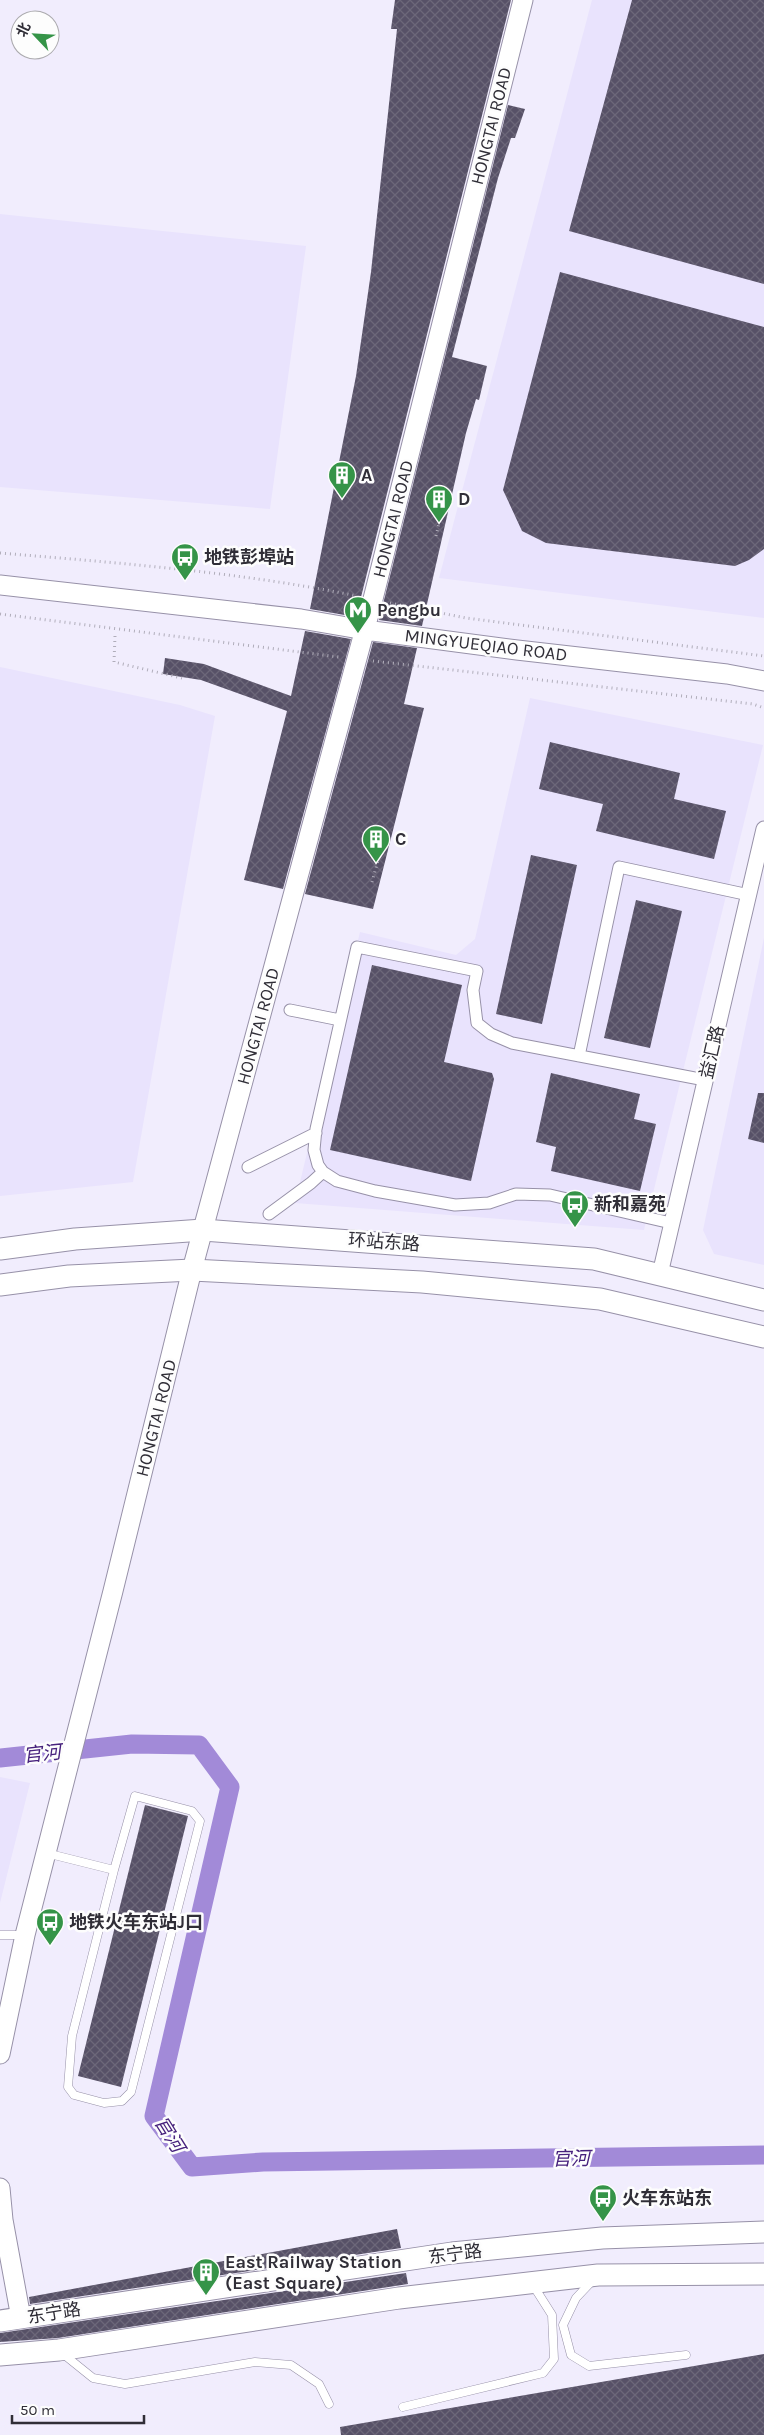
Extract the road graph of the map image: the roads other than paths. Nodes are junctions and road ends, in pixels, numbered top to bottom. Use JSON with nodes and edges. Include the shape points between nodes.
{"nodes":[{"id":1,"x":524,"y":0,"type":"edge"},
{"id":2,"x":0,"y":585,"type":"edge"},
{"id":3,"x":365,"y":630,"type":"junction"},
{"id":4,"x":764,"y":681,"type":"edge"},
{"id":5,"x":764,"y":829,"type":"edge"},
{"id":6,"x":749,"y":895,"type":"junction"},
{"id":7,"x":290,"y":1010,"type":"dead end"},
{"id":8,"x":340,"y":1020,"type":"junction"},
{"id":9,"x":579,"y":1056,"type":"junction"},
{"id":10,"x":705,"y":1080,"type":"junction"},
{"id":11,"x":316,"y":1133,"type":"junction"},
{"id":12,"x":248,"y":1167,"type":"dead end"},
{"id":13,"x":323,"y":1172,"type":"junction"},
{"id":14,"x":269,"y":1214,"type":"dead end"},
{"id":15,"x":671,"y":1223,"type":"junction"},
{"id":16,"x":203,"y":1230,"type":"junction"},
{"id":17,"x":0,"y":1249,"type":"edge"},
{"id":18,"x":192,"y":1270,"type":"junction"},
{"id":19,"x":660,"y":1274,"type":"junction"},
{"id":20,"x":0,"y":1285,"type":"edge"},
{"id":21,"x":764,"y":1300,"type":"edge"},
{"id":22,"x":764,"y":1337,"type":"edge"},
{"id":23,"x":46,"y":1853,"type":"junction"},
{"id":24,"x":114,"y":1870,"type":"junction"},
{"id":25,"x":0,"y":1935,"type":"edge"},
{"id":26,"x":25,"y":1935,"type":"junction"},
{"id":27,"x":0,"y":2054,"type":"edge"},
{"id":28,"x":0,"y":2188,"type":"edge"},
{"id":29,"x":764,"y":2232,"type":"edge"},
{"id":30,"x":764,"y":2274,"type":"edge"},
{"id":31,"x":598,"y":2275,"type":"junction"},
{"id":32,"x":532,"y":2284,"type":"junction"},
{"id":33,"x":22,"y":2318,"type":"junction"},
{"id":34,"x":0,"y":2321,"type":"edge"},
{"id":35,"x":59,"y":2350,"type":"junction"},
{"id":36,"x":0,"y":2355,"type":"edge"},
{"id":37,"x":686,"y":2355,"type":"dead end"},
{"id":38,"x":329,"y":2404,"type":"dead end"},
{"id":39,"x":403,"y":2407,"type":"dead end"}],
"edges":[{"from":1,"to":3,"type":"street","name":"HONGTAI ROAD"},
{"from":2,"to":3,"type":"street","name":"MINGYUEQIAO ROAD","via":[[301,619]]},
{"from":3,"to":4,"type":"street","name":"MINGYUEQIAO ROAD"},
{"from":3,"to":16,"type":"street","name":"HONGTAI ROAD"},
{"from":5,"to":6,"type":"street","name":"益汇路"},
{"from":6,"to":9,"type":"street","via":[[619,867]]},
{"from":6,"to":10,"type":"street","name":"益汇路"},
{"from":7,"to":8,"type":"street"},
{"from":8,"to":9,"type":"street","via":[[357,947],[477,972],[473,990],[477,1023],[490,1034],[512,1043]]},
{"from":8,"to":11,"type":"street"},
{"from":9,"to":10,"type":"street"},
{"from":10,"to":15,"type":"street","name":"益汇路"},
{"from":11,"to":12,"type":"street"},
{"from":11,"to":13,"type":"street","via":[[314,1150]]},
{"from":13,"to":14,"type":"street"},
{"from":13,"to":15,"type":"street","via":[[337,1181],[455,1205],[489,1203],[516,1194],[550,1195]]},
{"from":15,"to":19,"type":"street","name":"益汇路"},
{"from":16,"to":17,"type":"main road","name":"环站东路","via":[[75,1239]]},
{"from":16,"to":18,"type":"street","name":"HONGTAI ROAD"},
{"from":16,"to":19,"type":"main road","name":"环站东路","via":[[594,1259]]},
{"from":18,"to":20,"type":"main road","via":[[69,1276]]},
{"from":18,"to":22,"type":"main road","via":[[422,1282],[600,1299]]},
{"from":18,"to":23,"type":"street","name":"HONGTAI ROAD"},
{"from":19,"to":21,"type":"main road","name":"环站东路"},
{"from":23,"to":24,"type":"lane"},
{"from":23,"to":26,"type":"street","name":"HONGTAI ROAD"},
{"from":24,"to":24,"type":"lane","via":[[136,1796],[192,1811],[200,1821],[131,2092],[122,2101],[104,2103],[74,2094],[68,2087],[68,2067],[72,2036]]},
{"from":25,"to":26,"type":"lane"},
{"from":26,"to":27,"type":"street","name":"HONGTAI ROAD"},
{"from":28,"to":33,"type":"street"},
{"from":29,"to":33,"type":"main road","name":"东宁路","via":[[602,2238],[452,2253]]},
{"from":30,"to":31,"type":"main road","name":"东宁路"},
{"from":31,"to":32,"type":"main road","name":"东宁路"},
{"from":31,"to":37,"type":"lane","via":[[576,2298],[563,2325],[571,2355],[588,2366]]},
{"from":32,"to":35,"type":"main road","name":"东宁路","via":[[399,2298]]},
{"from":32,"to":39,"type":"lane","via":[[552,2315],[554,2359],[543,2373]]},
{"from":33,"to":34,"type":"main road","name":"东宁路"},
{"from":35,"to":36,"type":"main road","name":"东宁路"},
{"from":35,"to":38,"type":"lane","via":[[93,2378],[125,2384],[254,2362],[291,2365],[319,2384]]}]}
